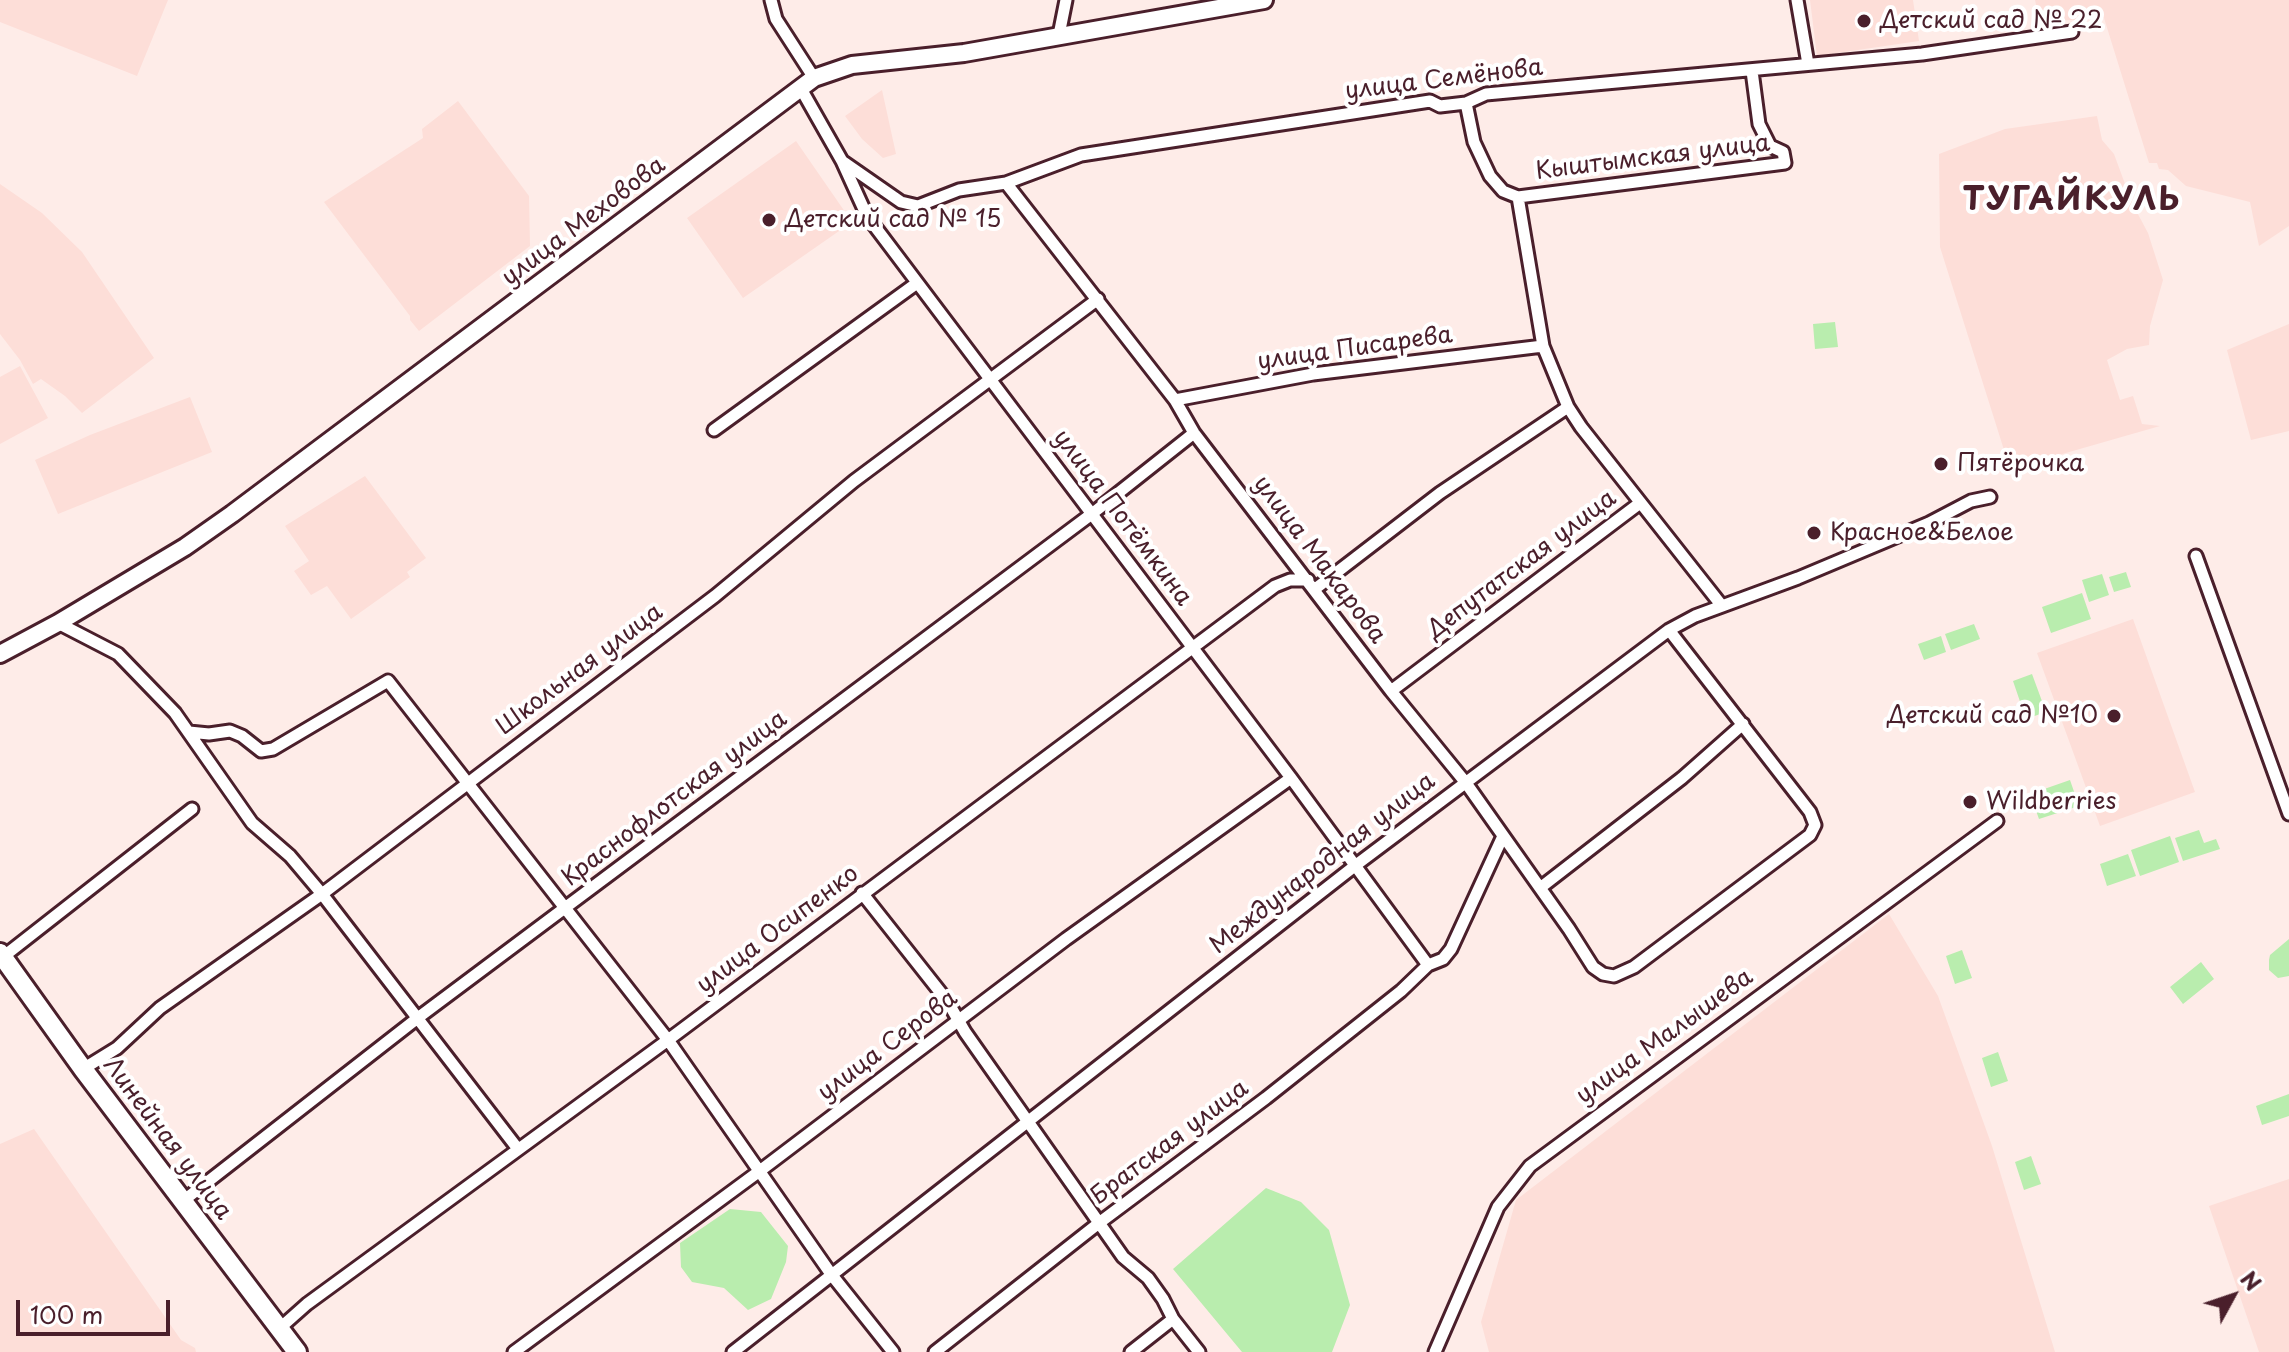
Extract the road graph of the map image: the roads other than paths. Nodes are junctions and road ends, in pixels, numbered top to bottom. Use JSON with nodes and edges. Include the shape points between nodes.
{"nodes":[{"id":1,"x":771,"y":0,"type":"edge"},
{"id":2,"x":1066,"y":0,"type":"edge"},
{"id":3,"x":1264,"y":0,"type":"edge"},
{"id":4,"x":1797,"y":0,"type":"edge"},
{"id":5,"x":2072,"y":32,"type":"dead end"},
{"id":6,"x":1059,"y":35,"type":"junction"},
{"id":7,"x":1808,"y":64,"type":"junction"},
{"id":8,"x":1752,"y":71,"type":"junction"},
{"id":9,"x":807,"y":83,"type":"junction"},
{"id":10,"x":1466,"y":103,"type":"junction"},
{"id":11,"x":842,"y":161,"type":"junction"},
{"id":12,"x":1006,"y":183,"type":"junction"},
{"id":13,"x":1518,"y":197,"type":"junction"},
{"id":14,"x":917,"y":283,"type":"junction"},
{"id":15,"x":1098,"y":299,"type":"junction"},
{"id":16,"x":1543,"y":346,"type":"junction"},
{"id":17,"x":990,"y":379,"type":"junction"},
{"id":18,"x":1175,"y":400,"type":"junction"},
{"id":19,"x":1568,"y":407,"type":"junction"},
{"id":20,"x":714,"y":430,"type":"dead end"},
{"id":21,"x":1194,"y":433,"type":"junction"},
{"id":22,"x":1990,"y":497,"type":"dead end"},
{"id":23,"x":1640,"y":503,"type":"junction"},
{"id":24,"x":1093,"y":513,"type":"junction"},
{"id":25,"x":2196,"y":556,"type":"dead end"},
{"id":26,"x":1311,"y":584,"type":"junction"},
{"id":27,"x":1722,"y":606,"type":"junction"},
{"id":28,"x":58,"y":623,"type":"junction"},
{"id":29,"x":1669,"y":630,"type":"junction"},
{"id":30,"x":1192,"y":648,"type":"junction"},
{"id":31,"x":0,"y":654,"type":"edge"},
{"id":32,"x":1391,"y":691,"type":"junction"},
{"id":33,"x":1743,"y":724,"type":"junction"},
{"id":34,"x":189,"y":732,"type":"junction"},
{"id":35,"x":1291,"y":778,"type":"junction"},
{"id":36,"x":1466,"y":783,"type":"junction"},
{"id":37,"x":468,"y":784,"type":"junction"},
{"id":38,"x":192,"y":809,"type":"dead end"},
{"id":39,"x":2289,"y":814,"type":"edge"},
{"id":40,"x":1997,"y":821,"type":"dead end"},
{"id":41,"x":1503,"y":836,"type":"junction"},
{"id":42,"x":1356,"y":865,"type":"junction"},
{"id":43,"x":1540,"y":888,"type":"junction"},
{"id":44,"x":862,"y":893,"type":"junction"},
{"id":45,"x":322,"y":894,"type":"junction"},
{"id":46,"x":563,"y":909,"type":"junction"},
{"id":47,"x":1,"y":955,"type":"edge"},
{"id":48,"x":1428,"y":965,"type":"junction"},
{"id":49,"x":419,"y":1017,"type":"junction"},
{"id":50,"x":958,"y":1020,"type":"junction"},
{"id":51,"x":668,"y":1040,"type":"junction"},
{"id":52,"x":83,"y":1069,"type":"junction"},
{"id":53,"x":1029,"y":1121,"type":"junction"},
{"id":54,"x":518,"y":1149,"type":"junction"},
{"id":55,"x":761,"y":1170,"type":"junction"},
{"id":56,"x":183,"y":1201,"type":"junction"},
{"id":57,"x":1099,"y":1223,"type":"junction"},
{"id":58,"x":831,"y":1274,"type":"junction"},
{"id":59,"x":1173,"y":1319,"type":"junction"},
{"id":60,"x":280,"y":1328,"type":"junction"},
{"id":61,"x":297,"y":1352,"type":"edge"},
{"id":62,"x":514,"y":1352,"type":"edge"},
{"id":63,"x":733,"y":1352,"type":"edge"},
{"id":64,"x":893,"y":1352,"type":"edge"},
{"id":65,"x":935,"y":1352,"type":"edge"},
{"id":66,"x":1131,"y":1352,"type":"edge"},
{"id":67,"x":1199,"y":1352,"type":"edge"},
{"id":68,"x":1435,"y":1352,"type":"edge"}],
"edges":[{"from":1,"to":9,"type":"street","name":"улица Потёмкина"},
{"from":2,"to":6,"type":"street"},
{"from":3,"to":6,"type":"street","name":"улица Меховова"},
{"from":4,"to":7,"type":"street"},
{"from":5,"to":7,"type":"street","name":"улица Семёнова"},
{"from":6,"to":9,"type":"street","name":"улица Меховова","via":[[964,53],[852,65]]},
{"from":7,"to":8,"type":"street","name":"улица Семёнова"},
{"from":8,"to":10,"type":"street","name":"улица Семёнова","via":[[1486,94]]},
{"from":8,"to":13,"type":"street","name":"Кыштымская улица","via":[[1759,124],[1770,146],[1783,152],[1785,163]]},
{"from":9,"to":11,"type":"street","name":"улица Потёмкина"},
{"from":9,"to":28,"type":"street","name":"улица Меховова","via":[[232,514]]},
{"from":10,"to":12,"type":"street","name":"улица Семёнова","via":[[1440,106],[1430,101],[1081,155]]},
{"from":10,"to":13,"type":"street","via":[[1474,142],[1490,176],[1503,191]]},
{"from":11,"to":12,"type":"street","name":"улица Семёнова","via":[[901,202],[918,206],[959,190]]},
{"from":11,"to":14,"type":"street","name":"улица Потёмкина","via":[[867,216]]},
{"from":12,"to":15,"type":"street","name":"улица Макарова"},
{"from":13,"to":16,"type":"street"},
{"from":14,"to":17,"type":"street","name":"улица Потёмкина"},
{"from":14,"to":20,"type":"street"},
{"from":15,"to":17,"type":"street","name":"Школьная улица"},
{"from":15,"to":18,"type":"street","name":"улица Макарова"},
{"from":16,"to":18,"type":"street","name":"улица Писарева","via":[[1313,374]]},
{"from":16,"to":19,"type":"street"},
{"from":17,"to":24,"type":"street","name":"улица Потёмкина"},
{"from":17,"to":37,"type":"street","name":"Школьная улица"},
{"from":18,"to":21,"type":"street","name":"улица Макарова"},
{"from":19,"to":23,"type":"street"},
{"from":19,"to":26,"type":"street","name":"улица Осипенко"},
{"from":21,"to":24,"type":"street","name":"Краснофлотская улица"},
{"from":21,"to":26,"type":"street","name":"улица Макарова"},
{"from":22,"to":27,"type":"street","name":"Международная улица"},
{"from":23,"to":27,"type":"street"},
{"from":23,"to":32,"type":"street","name":"Депутатская улица"},
{"from":24,"to":30,"type":"street","name":"улица Потёмкина"},
{"from":24,"to":46,"type":"street","name":"Краснофлотская улица"},
{"from":25,"to":39,"type":"street"},
{"from":26,"to":30,"type":"street","name":"улица Осипенко","via":[[1290,580],[1275,586]]},
{"from":26,"to":32,"type":"street","name":"улица Макарова"},
{"from":27,"to":29,"type":"street","name":"Международная улица"},
{"from":28,"to":31,"type":"street","name":"улица Меховова"},
{"from":28,"to":34,"type":"street","via":[[118,654]]},
{"from":29,"to":33,"type":"street"},
{"from":29,"to":36,"type":"street","name":"Международная улица"},
{"from":30,"to":35,"type":"street","name":"улица Потёмкина"},
{"from":30,"to":44,"type":"street","name":"улица Осипенко"},
{"from":32,"to":36,"type":"street","name":"улица Макарова"},
{"from":33,"to":43,"type":"street"},
{"from":33,"to":43,"type":"street","name":"улица Макарова","via":[[1810,812],[1815,825],[1810,835],[1634,967],[1614,976],[1593,967]]},
{"from":34,"to":37,"type":"street","via":[[230,731],[261,751],[273,749],[388,681]]},
{"from":34,"to":45,"type":"street","via":[[252,823]]},
{"from":35,"to":42,"type":"street","name":"улица Потёмкина"},
{"from":35,"to":50,"type":"street","name":"улица Серова"},
{"from":36,"to":41,"type":"street","name":"улица Макарова"},
{"from":36,"to":42,"type":"street","name":"Международная улица"},
{"from":37,"to":45,"type":"street","name":"Школьная улица"},
{"from":37,"to":46,"type":"street"},
{"from":38,"to":47,"type":"street"},
{"from":40,"to":68,"type":"street","name":"улица Малышева","via":[[1530,1166],[1498,1207]]},
{"from":41,"to":43,"type":"street","name":"улица Макарова"},
{"from":41,"to":48,"type":"street","name":"Братская улица","via":[[1451,949]]},
{"from":42,"to":48,"type":"street","name":"улица Потёмкина"},
{"from":42,"to":53,"type":"street","name":"Международная улица"},
{"from":44,"to":50,"type":"street"},
{"from":44,"to":51,"type":"street","name":"улица Осипенко"},
{"from":45,"to":49,"type":"street"},
{"from":45,"to":52,"type":"street","name":"Школьная улица"},
{"from":46,"to":49,"type":"street","name":"Краснофлотская улица"},
{"from":46,"to":51,"type":"street"},
{"from":47,"to":52,"type":"main road","name":"Линейная улица"},
{"from":48,"to":57,"type":"street","name":"Братская улица","via":[[1266,1098]]},
{"from":49,"to":54,"type":"street"},
{"from":49,"to":56,"type":"street","name":"Краснофлотская улица"},
{"from":50,"to":53,"type":"street"},
{"from":50,"to":55,"type":"street","name":"улица Серова"},
{"from":51,"to":54,"type":"street","name":"улица Осипенко"},
{"from":51,"to":55,"type":"street"},
{"from":52,"to":56,"type":"main road","name":"Линейная улица"},
{"from":53,"to":57,"type":"street"},
{"from":53,"to":58,"type":"street","name":"Международная улица"},
{"from":54,"to":60,"type":"street","name":"улица Осипенко"},
{"from":55,"to":58,"type":"street"},
{"from":55,"to":62,"type":"street","name":"улица Серова"},
{"from":56,"to":60,"type":"main road","name":"Линейная улица"},
{"from":57,"to":59,"type":"street","via":[[1123,1257],[1148,1278]]},
{"from":57,"to":65,"type":"street","name":"Братская улица"},
{"from":58,"to":63,"type":"street","name":"Международная улица"},
{"from":58,"to":64,"type":"street"},
{"from":59,"to":66,"type":"street"},
{"from":59,"to":67,"type":"street"},
{"from":60,"to":61,"type":"main road","name":"Линейная улица"}]}
